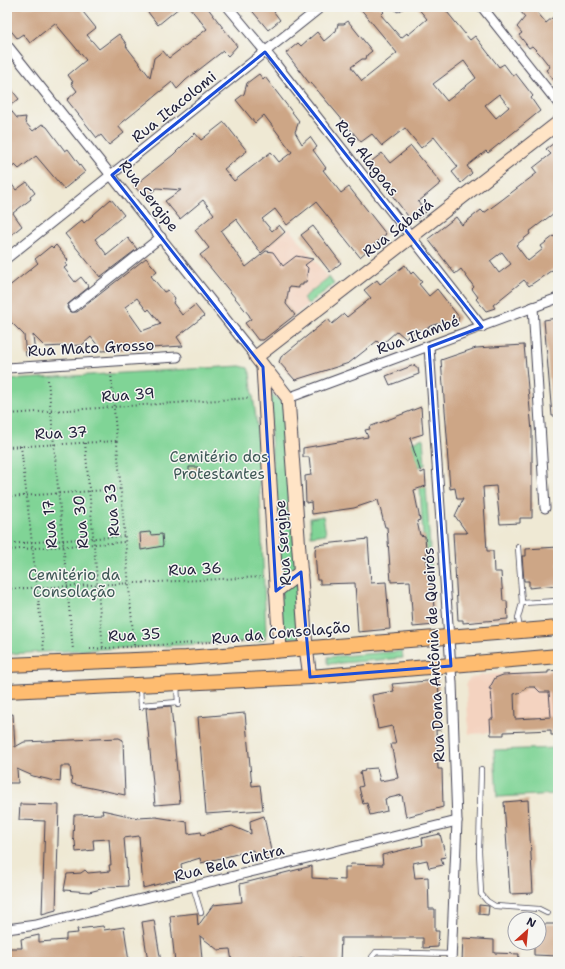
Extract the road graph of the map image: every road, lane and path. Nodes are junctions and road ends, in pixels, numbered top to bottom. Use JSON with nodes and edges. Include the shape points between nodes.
{"nodes":[{"id":1,"x":228,"y":7,"type":"edge"},
{"id":2,"x":321,"y":7,"type":"edge"},
{"id":3,"x":482,"y":7,"type":"edge"},
{"id":4,"x":7,"y":46,"type":"edge"},
{"id":5,"x":265,"y":52,"type":"junction"},
{"id":6,"x":558,"y":103,"type":"edge"},
{"id":7,"x":558,"y":123,"type":"edge"},
{"id":8,"x":112,"y":175,"type":"junction"},
{"id":9,"x":161,"y":236,"type":"junction"},
{"id":10,"x":412,"y":238,"type":"junction"},
{"id":11,"x":7,"y":258,"type":"edge"},
{"id":12,"x":558,"y":298,"type":"edge"},
{"id":13,"x":73,"y":307,"type":"dead end"},
{"id":14,"x":533,"y":307,"type":"junction"},
{"id":15,"x":482,"y":327,"type":"junction"},
{"id":16,"x":429,"y":347,"type":"junction"},
{"id":17,"x":176,"y":357,"type":"dead end"},
{"id":18,"x":260,"y":362,"type":"junction"},
{"id":19,"x":7,"y":368,"type":"edge"},
{"id":20,"x":111,"y":373,"type":"dead end"},
{"id":21,"x":48,"y":380,"type":"dead end"},
{"id":22,"x":250,"y":398,"type":"dead end"},
{"id":23,"x":288,"y":398,"type":"junction"},
{"id":24,"x":114,"y":407,"type":"junction"},
{"id":25,"x":51,"y":411,"type":"junction"},
{"id":26,"x":7,"y":414,"type":"edge"},
{"id":27,"x":117,"y":441,"type":"junction"},
{"id":28,"x":85,"y":443,"type":"junction"},
{"id":29,"x":54,"y":444,"type":"junction"},
{"id":30,"x":21,"y":446,"type":"junction"},
{"id":31,"x":7,"y":447,"type":"edge"},
{"id":32,"x":121,"y":489,"type":"junction"},
{"id":33,"x":89,"y":491,"type":"junction"},
{"id":34,"x":58,"y":494,"type":"junction"},
{"id":35,"x":26,"y":495,"type":"junction"},
{"id":36,"x":7,"y":497,"type":"edge"},
{"id":37,"x":545,"y":508,"type":"dead end"},
{"id":38,"x":125,"y":536,"type":"junction"},
{"id":39,"x":93,"y":538,"type":"junction"},
{"id":40,"x":63,"y":540,"type":"junction"},
{"id":41,"x":125,"y":542,"type":"junction"},
{"id":42,"x":32,"y":543,"type":"junction"},
{"id":43,"x":7,"y":544,"type":"edge"},
{"id":44,"x":94,"y":544,"type":"junction"},
{"id":45,"x":63,"y":546,"type":"junction"},
{"id":46,"x":518,"y":547,"type":"dead end"},
{"id":47,"x":32,"y":548,"type":"junction"},
{"id":48,"x":7,"y":550,"type":"edge"},
{"id":49,"x":301,"y":572,"type":"junction"},
{"id":50,"x":262,"y":577,"type":"dead end"},
{"id":51,"x":129,"y":583,"type":"junction"},
{"id":52,"x":97,"y":584,"type":"junction"},
{"id":53,"x":67,"y":586,"type":"junction"},
{"id":54,"x":36,"y":588,"type":"junction"},
{"id":55,"x":7,"y":589,"type":"edge"},
{"id":56,"x":276,"y":591,"type":"junction"},
{"id":57,"x":558,"y":600,"type":"edge"},
{"id":58,"x":522,"y":603,"type":"junction"},
{"id":59,"x":558,"y":628,"type":"edge"},
{"id":60,"x":520,"y":630,"type":"junction"},
{"id":61,"x":448,"y":636,"type":"junction"},
{"id":62,"x":263,"y":638,"type":"dead end"},
{"id":63,"x":134,"y":646,"type":"junction"},
{"id":64,"x":103,"y":648,"type":"junction"},
{"id":65,"x":306,"y":648,"type":"junction"},
{"id":66,"x":80,"y":649,"type":"dead end"},
{"id":67,"x":88,"y":649,"type":"dead end"},
{"id":68,"x":66,"y":650,"type":"dead end"},
{"id":69,"x":73,"y":650,"type":"junction"},
{"id":70,"x":280,"y":650,"type":"junction"},
{"id":71,"x":51,"y":651,"type":"dead end"},
{"id":72,"x":558,"y":656,"type":"edge"},
{"id":73,"x":7,"y":665,"type":"edge"},
{"id":74,"x":450,"y":666,"type":"junction"},
{"id":75,"x":310,"y":676,"type":"junction"},
{"id":76,"x":177,"y":683,"type":"junction"},
{"id":77,"x":140,"y":684,"type":"junction"},
{"id":78,"x":7,"y":691,"type":"edge"},
{"id":79,"x":481,"y":769,"type":"dead end"},
{"id":80,"x":457,"y":821,"type":"junction"},
{"id":81,"x":193,"y":886,"type":"junction"},
{"id":82,"x":543,"y":911,"type":"edge"},
{"id":83,"x":202,"y":913,"type":"dead end"},
{"id":84,"x":7,"y":929,"type":"edge"},
{"id":85,"x":451,"y":958,"type":"edge"},
{"id":86,"x":372,"y":962,"type":"edge"}],
"edges":[{"from":1,"to":5,"type":"street","name":"Rua Alagoas"},
{"from":2,"to":5,"type":"street","name":"Rua Itacolomi"},
{"from":3,"to":6,"type":"street"},
{"from":4,"to":8,"type":"street","name":"Rua Sergipe"},
{"from":5,"to":8,"type":"street","name":"Rua Itacolomi"},
{"from":5,"to":10,"type":"street","name":"Rua Alagoas"},
{"from":7,"to":10,"type":"street","name":"Rua Sabará"},
{"from":8,"to":9,"type":"street","name":"Rua Sergipe"},
{"from":8,"to":11,"type":"street","name":"Rua Itacolomi"},
{"from":9,"to":13,"type":"street"},
{"from":9,"to":18,"type":"street","name":"Rua Sergipe"},
{"from":10,"to":15,"type":"street","name":"Rua Alagoas"},
{"from":10,"to":18,"type":"street","name":"Rua Sabará"},
{"from":12,"to":14,"type":"street","name":"Rua Itambé"},
{"from":14,"to":15,"type":"street","name":"Rua Itambé"},
{"from":14,"to":37,"type":"street"},
{"from":15,"to":16,"type":"street","name":"Rua Itambé"},
{"from":16,"to":23,"type":"street","name":"Rua Itambé"},
{"from":16,"to":61,"type":"street","name":"Rua Dona Antônia de Queirós"},
{"from":17,"to":19,"type":"street","name":"Rua Mato Grosso"},
{"from":18,"to":23,"type":"street","name":"Rua Sergipe"},
{"from":18,"to":56,"type":"street","name":"Rua Sergipe"},
{"from":20,"to":24,"type":"path","name":"Rua 33"},
{"from":21,"to":25,"type":"path","name":"Rua 17"},
{"from":22,"to":24,"type":"path","name":"Rua 39"},
{"from":23,"to":49,"type":"street","name":"Rua Sergipe"},
{"from":24,"to":25,"type":"path","name":"Rua 39"},
{"from":24,"to":27,"type":"path","name":"Rua 33"},
{"from":25,"to":26,"type":"path","name":"Rua 39"},
{"from":25,"to":29,"type":"path","name":"Rua 17"},
{"from":27,"to":28,"type":"path","name":"Rua 37"},
{"from":27,"to":32,"type":"path","name":"Rua 33"},
{"from":28,"to":29,"type":"path","name":"Rua 37"},
{"from":28,"to":33,"type":"path","name":"Rua 30"},
{"from":29,"to":30,"type":"path","name":"Rua 37"},
{"from":29,"to":34,"type":"path","name":"Rua 17"},
{"from":30,"to":31,"type":"path","name":"Rua 37"},
{"from":30,"to":35,"type":"path"},
{"from":32,"to":33,"type":"path"},
{"from":32,"to":38,"type":"path","name":"Rua 33"},
{"from":33,"to":34,"type":"path"},
{"from":33,"to":39,"type":"path","name":"Rua 30"},
{"from":34,"to":35,"type":"path"},
{"from":34,"to":40,"type":"path","name":"Rua 17"},
{"from":35,"to":36,"type":"path"},
{"from":35,"to":42,"type":"path"},
{"from":38,"to":39,"type":"path"},
{"from":38,"to":41,"type":"path","name":"Rua 33"},
{"from":39,"to":40,"type":"path"},
{"from":39,"to":44,"type":"path","name":"Rua 30"},
{"from":40,"to":42,"type":"path"},
{"from":40,"to":45,"type":"path","name":"Rua 17"},
{"from":41,"to":44,"type":"path"},
{"from":41,"to":51,"type":"path","name":"Rua 33"},
{"from":42,"to":43,"type":"path"},
{"from":42,"to":47,"type":"path"},
{"from":44,"to":45,"type":"path"},
{"from":44,"to":52,"type":"path","name":"Rua 30"},
{"from":45,"to":47,"type":"path"},
{"from":45,"to":53,"type":"path","name":"Rua 17"},
{"from":46,"to":58,"type":"lane"},
{"from":47,"to":48,"type":"path"},
{"from":47,"to":54,"type":"path"},
{"from":49,"to":56,"type":"street"},
{"from":49,"to":65,"type":"street","name":"Rua Sergipe"},
{"from":50,"to":51,"type":"path","name":"Rua 36"},
{"from":51,"to":52,"type":"path","name":"Rua 36"},
{"from":51,"to":63,"type":"path","name":"Rua 33"},
{"from":52,"to":53,"type":"path","name":"Rua 36"},
{"from":52,"to":64,"type":"path","name":"Rua 30"},
{"from":53,"to":54,"type":"path","name":"Rua 36"},
{"from":53,"to":69,"type":"path","name":"Rua 17"},
{"from":54,"to":55,"type":"path","name":"Rua 36"},
{"from":54,"to":71,"type":"path","via":[[44,651]]},
{"from":56,"to":70,"type":"street","name":"Rua Sergipe"},
{"from":57,"to":58,"type":"lane"},
{"from":58,"to":60,"type":"lane","via":[[518,618]]},
{"from":59,"to":60,"type":"main road","name":"Rua da Consolação"},
{"from":60,"to":61,"type":"main road","name":"Rua da Consolação"},
{"from":61,"to":65,"type":"main road","name":"Rua da Consolação"},
{"from":61,"to":74,"type":"street","name":"Rua Dona Antônia de Queirós"},
{"from":62,"to":63,"type":"path","name":"Rua 35"},
{"from":63,"to":64,"type":"path","name":"Rua 35"},
{"from":64,"to":67,"type":"path","name":"Rua 35"},
{"from":65,"to":70,"type":"main road","name":"Rua da Consolação"},
{"from":65,"to":75,"type":"street","name":"Rua Sergipe"},
{"from":66,"to":69,"type":"path"},
{"from":68,"to":69,"type":"path"},
{"from":70,"to":73,"type":"main road","name":"Rua da Consolação","via":[[186,658]]},
{"from":72,"to":74,"type":"main road"},
{"from":74,"to":75,"type":"main road"},
{"from":74,"to":80,"type":"street","name":"Rua Dona Antônia de Queirós"},
{"from":75,"to":76,"type":"main road"},
{"from":76,"to":77,"type":"main road"},
{"from":76,"to":77,"type":"lane","via":[[178,703],[141,706]]},
{"from":77,"to":78,"type":"main road"},
{"from":79,"to":82,"type":"lane","via":[[481,894],[494,906]]},
{"from":80,"to":81,"type":"street","name":"Rua Bela Cintra"},
{"from":80,"to":85,"type":"street","name":"Rua Dona Antônia de Queirós"},
{"from":81,"to":83,"type":"lane"},
{"from":81,"to":84,"type":"street","name":"Rua Bela Cintra","via":[[36,925]]},
{"from":85,"to":86,"type":"lane","via":[[376,952]]}]}
